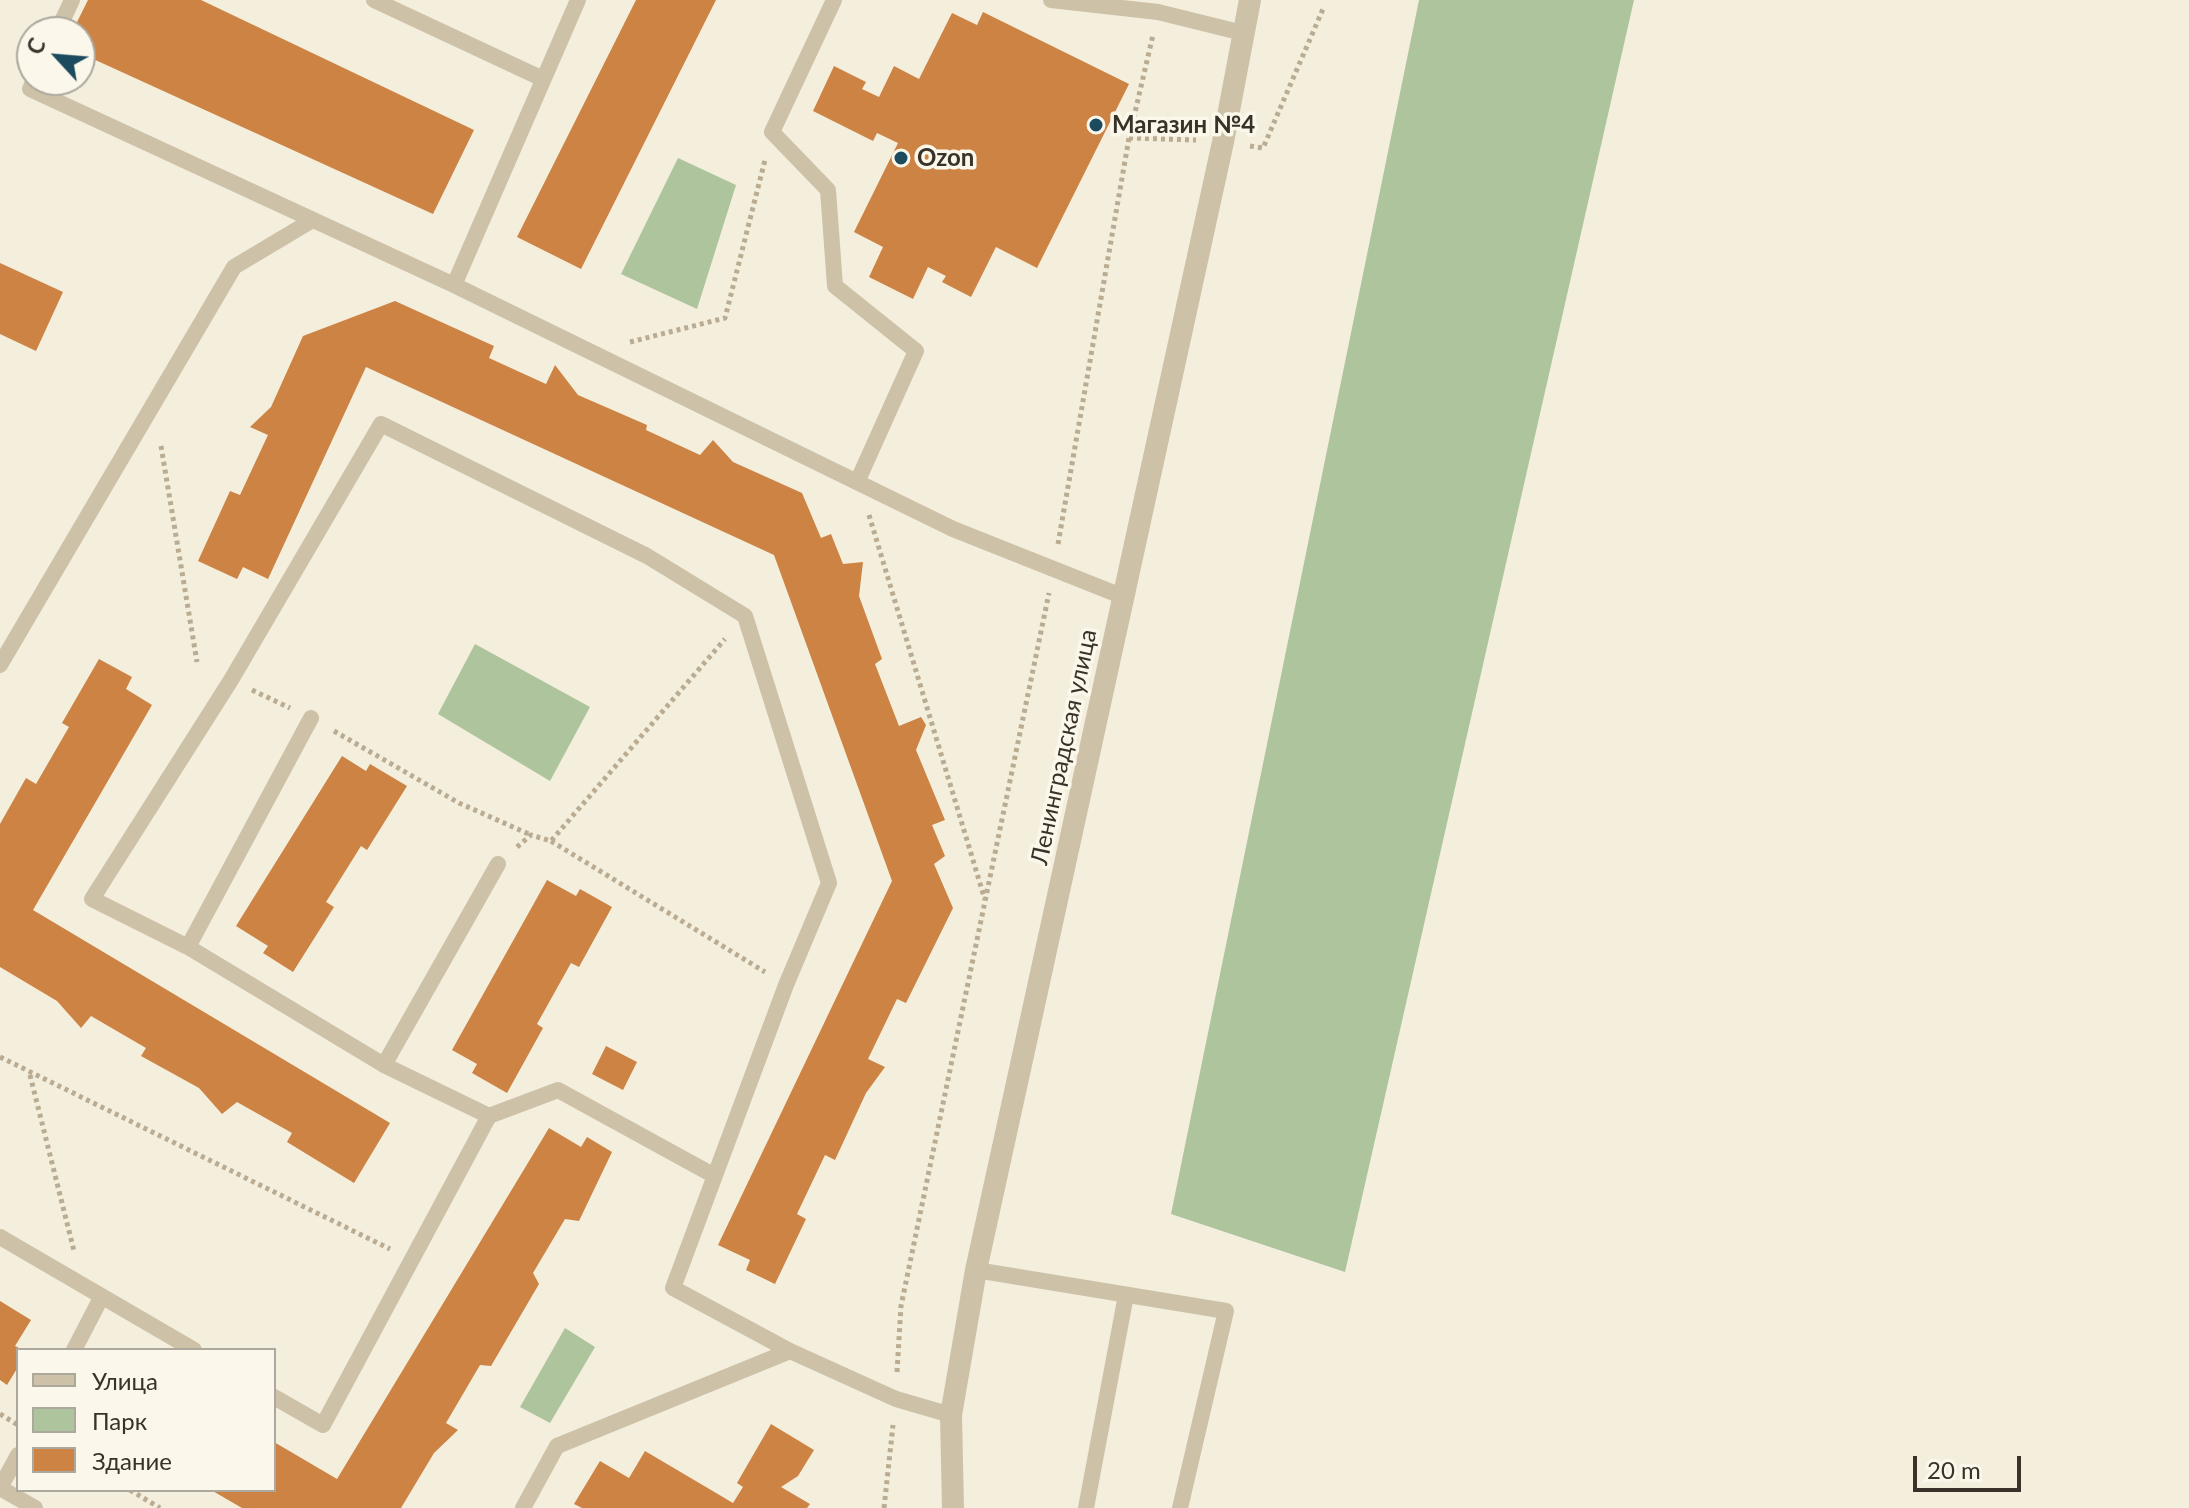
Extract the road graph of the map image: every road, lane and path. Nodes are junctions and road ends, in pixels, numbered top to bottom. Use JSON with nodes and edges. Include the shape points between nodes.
{"nodes":[{"id":1,"x":374,"y":0,"type":"edge"},
{"id":2,"x":578,"y":0,"type":"edge"},
{"id":3,"x":834,"y":0,"type":"edge"},
{"id":4,"x":1051,"y":0,"type":"edge"},
{"id":5,"x":1250,"y":0,"type":"edge"},
{"id":6,"x":1158,"y":12,"type":"junction"},
{"id":7,"x":1243,"y":33,"type":"junction"},
{"id":8,"x":543,"y":79,"type":"junction"},
{"id":9,"x":45,"y":96,"type":"edge"},
{"id":10,"x":772,"y":132,"type":"junction"},
{"id":11,"x":311,"y":221,"type":"junction"},
{"id":12,"x":454,"y":285,"type":"junction"},
{"id":13,"x":591,"y":351,"type":"junction"},
{"id":14,"x":153,"y":400,"type":"junction"},
{"id":15,"x":858,"y":480,"type":"junction"},
{"id":16,"x":1054,"y":570,"type":"junction"},
{"id":17,"x":1124,"y":597,"type":"junction"},
{"id":18,"x":745,"y":616,"type":"junction"},
{"id":19,"x":197,"y":662,"type":"dead end"},
{"id":20,"x":0,"y":665,"type":"edge"},
{"id":21,"x":231,"y":680,"type":"junction"},
{"id":22,"x":311,"y":718,"type":"junction"},
{"id":23,"x":531,"y":835,"type":"junction"},
{"id":24,"x":551,"y":841,"type":"junction"},
{"id":25,"x":498,"y":864,"type":"joint"},
{"id":26,"x":985,"y":901,"type":"junction"},
{"id":27,"x":188,"y":947,"type":"junction"},
{"id":28,"x":786,"y":985,"type":"junction"},
{"id":29,"x":0,"y":1057,"type":"edge"},
{"id":30,"x":384,"y":1065,"type":"junction"},
{"id":31,"x":29,"y":1073,"type":"junction"},
{"id":32,"x":489,"y":1116,"type":"junction"},
{"id":33,"x":713,"y":1175,"type":"junction"},
{"id":34,"x":0,"y":1237,"type":"edge"},
{"id":35,"x":412,"y":1260,"type":"junction"},
{"id":36,"x":976,"y":1270,"type":"junction"},
{"id":37,"x":82,"y":1283,"type":"junction"},
{"id":38,"x":1126,"y":1295,"type":"junction"},
{"id":39,"x":102,"y":1296,"type":"junction"},
{"id":40,"x":75,"y":1348,"type":"edge"},
{"id":41,"x":191,"y":1348,"type":"edge"},
{"id":42,"x":790,"y":1351,"type":"junction"},
{"id":43,"x":276,"y":1398,"type":"edge"},
{"id":44,"x":896,"y":1399,"type":"junction"},
{"id":45,"x":951,"y":1415,"type":"junction"},
{"id":46,"x":16,"y":1459,"type":"edge"},
{"id":47,"x":0,"y":1488,"type":"edge"},
{"id":48,"x":133,"y":1492,"type":"edge"},
{"id":49,"x":35,"y":1508,"type":"edge"},
{"id":50,"x":160,"y":1508,"type":"edge"},
{"id":51,"x":523,"y":1508,"type":"edge"},
{"id":52,"x":884,"y":1508,"type":"edge"},
{"id":53,"x":953,"y":1508,"type":"edge"},
{"id":54,"x":1086,"y":1508,"type":"edge"},
{"id":55,"x":1180,"y":1508,"type":"edge"}],
"edges":[{"from":1,"to":8,"type":"lane"},
{"from":2,"to":8,"type":"lane"},
{"from":3,"to":10,"type":"lane"},
{"from":4,"to":6,"type":"lane"},
{"from":5,"to":7,"type":"street","name":"Ленинградская улица"},
{"from":6,"to":7,"type":"lane"},
{"from":6,"to":16,"type":"path","via":[[1129,138]]},
{"from":7,"to":17,"type":"street","name":"Ленинградская улица"},
{"from":8,"to":12,"type":"lane"},
{"from":9,"to":11,"type":"lane"},
{"from":10,"to":13,"type":"path","via":[[725,318]]},
{"from":10,"to":15,"type":"lane","via":[[828,190],[835,286],[916,351]]},
{"from":11,"to":12,"type":"lane"},
{"from":11,"to":14,"type":"lane","via":[[234,267]]},
{"from":12,"to":13,"type":"lane"},
{"from":13,"to":15,"type":"lane"},
{"from":14,"to":19,"type":"path"},
{"from":14,"to":20,"type":"lane"},
{"from":15,"to":16,"type":"lane","via":[[953,529]]},
{"from":15,"to":26,"type":"path"},
{"from":16,"to":17,"type":"lane"},
{"from":16,"to":26,"type":"path"},
{"from":17,"to":36,"type":"street","name":"Ленинградская улица"},
{"from":18,"to":21,"type":"lane","via":[[647,556],[381,424]]},
{"from":18,"to":24,"type":"path"},
{"from":18,"to":28,"type":"lane","via":[[829,883]]},
{"from":21,"to":22,"type":"path"},
{"from":21,"to":27,"type":"lane","via":[[92,899]]},
{"from":22,"to":23,"type":"path","via":[[459,803]]},
{"from":22,"to":27,"type":"lane"},
{"from":23,"to":24,"type":"path"},
{"from":23,"to":25,"type":"path"},
{"from":24,"to":28,"type":"path"},
{"from":25,"to":30,"type":"lane"},
{"from":26,"to":44,"type":"path","via":[[901,1306]]},
{"from":27,"to":30,"type":"lane"},
{"from":28,"to":33,"type":"lane"},
{"from":29,"to":31,"type":"path"},
{"from":30,"to":32,"type":"lane"},
{"from":31,"to":35,"type":"path"},
{"from":31,"to":37,"type":"path"},
{"from":32,"to":33,"type":"lane","via":[[558,1090]]},
{"from":32,"to":35,"type":"lane"},
{"from":33,"to":42,"type":"lane","via":[[673,1288]]},
{"from":34,"to":37,"type":"lane"},
{"from":35,"to":43,"type":"lane","via":[[323,1425]]},
{"from":36,"to":38,"type":"lane"},
{"from":36,"to":45,"type":"street","name":"Ленинградская улица"},
{"from":37,"to":39,"type":"lane"},
{"from":38,"to":54,"type":"lane"},
{"from":38,"to":55,"type":"lane","via":[[1226,1311]]},
{"from":39,"to":40,"type":"lane"},
{"from":39,"to":41,"type":"lane"},
{"from":42,"to":44,"type":"lane"},
{"from":42,"to":51,"type":"lane","via":[[557,1446]]},
{"from":44,"to":45,"type":"lane"},
{"from":44,"to":52,"type":"path"},
{"from":45,"to":53,"type":"street","name":"Ленинградская улица"},
{"from":46,"to":47,"type":"lane"},
{"from":47,"to":49,"type":"lane"},
{"from":48,"to":50,"type":"path"}]}
